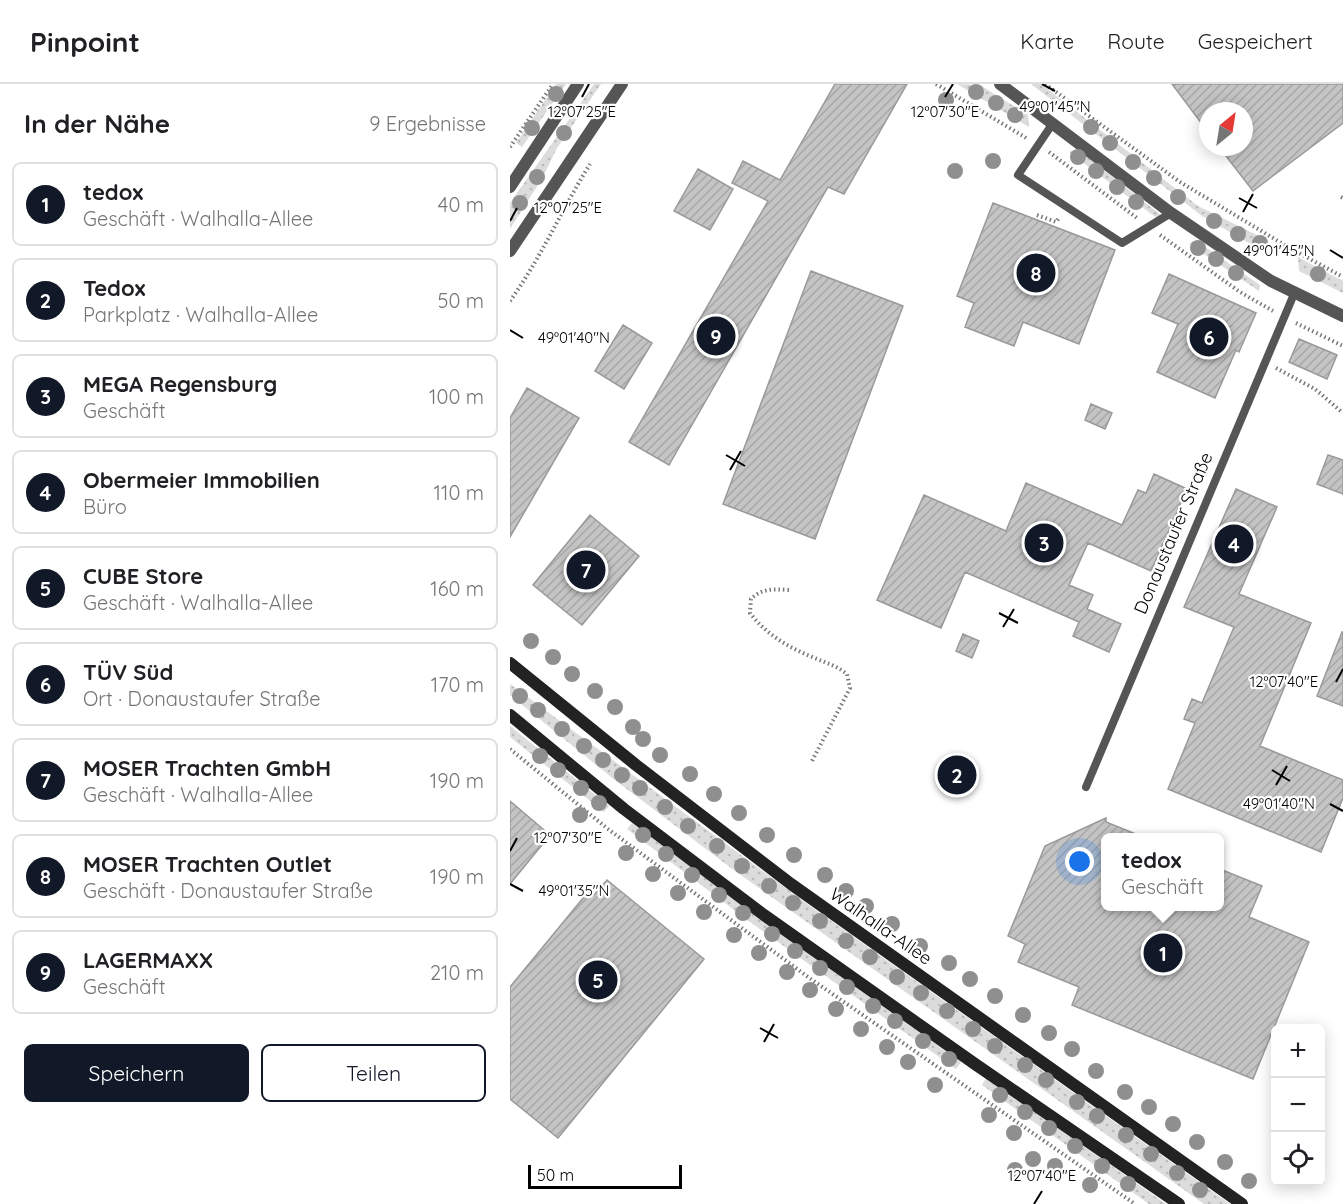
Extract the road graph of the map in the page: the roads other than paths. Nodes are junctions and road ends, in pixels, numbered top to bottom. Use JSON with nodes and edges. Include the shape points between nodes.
{"nodes":[{"id":1,"x":578,"y":84,"type":"edge"},
{"id":2,"x":622,"y":84,"type":"edge"},
{"id":3,"x":1000,"y":84,"type":"edge"},
{"id":4,"x":1053,"y":123,"type":"junction"},
{"id":5,"x":510,"y":187,"type":"edge"},
{"id":6,"x":1171,"y":213,"type":"junction"},
{"id":7,"x":510,"y":251,"type":"edge"},
{"id":8,"x":1294,"y":294,"type":"junction"},
{"id":9,"x":1343,"y":316,"type":"edge"},
{"id":10,"x":510,"y":663,"type":"edge"},
{"id":11,"x":510,"y":715,"type":"edge"},
{"id":12,"x":1086,"y":787,"type":"dead end"},
{"id":13,"x":1179,"y":1204,"type":"edge"},
{"id":14,"x":1242,"y":1204,"type":"edge"}],
"edges":[{"from":1,"to":5,"type":"street"},
{"from":2,"to":7,"type":"street"},
{"from":3,"to":4,"type":"street"},
{"from":4,"to":6,"type":"street"},
{"from":4,"to":6,"type":"lane","via":[[1018,175],[1122,243]]},
{"from":6,"to":8,"type":"street"},
{"from":8,"to":9,"type":"street"},
{"from":8,"to":12,"type":"lane","name":"Donaustaufer Straße"},
{"from":10,"to":14,"type":"main road","name":"Walhalla-Allee","via":[[791,884]]},
{"from":11,"to":13,"type":"main road","via":[[624,809],[764,915]]}]}
